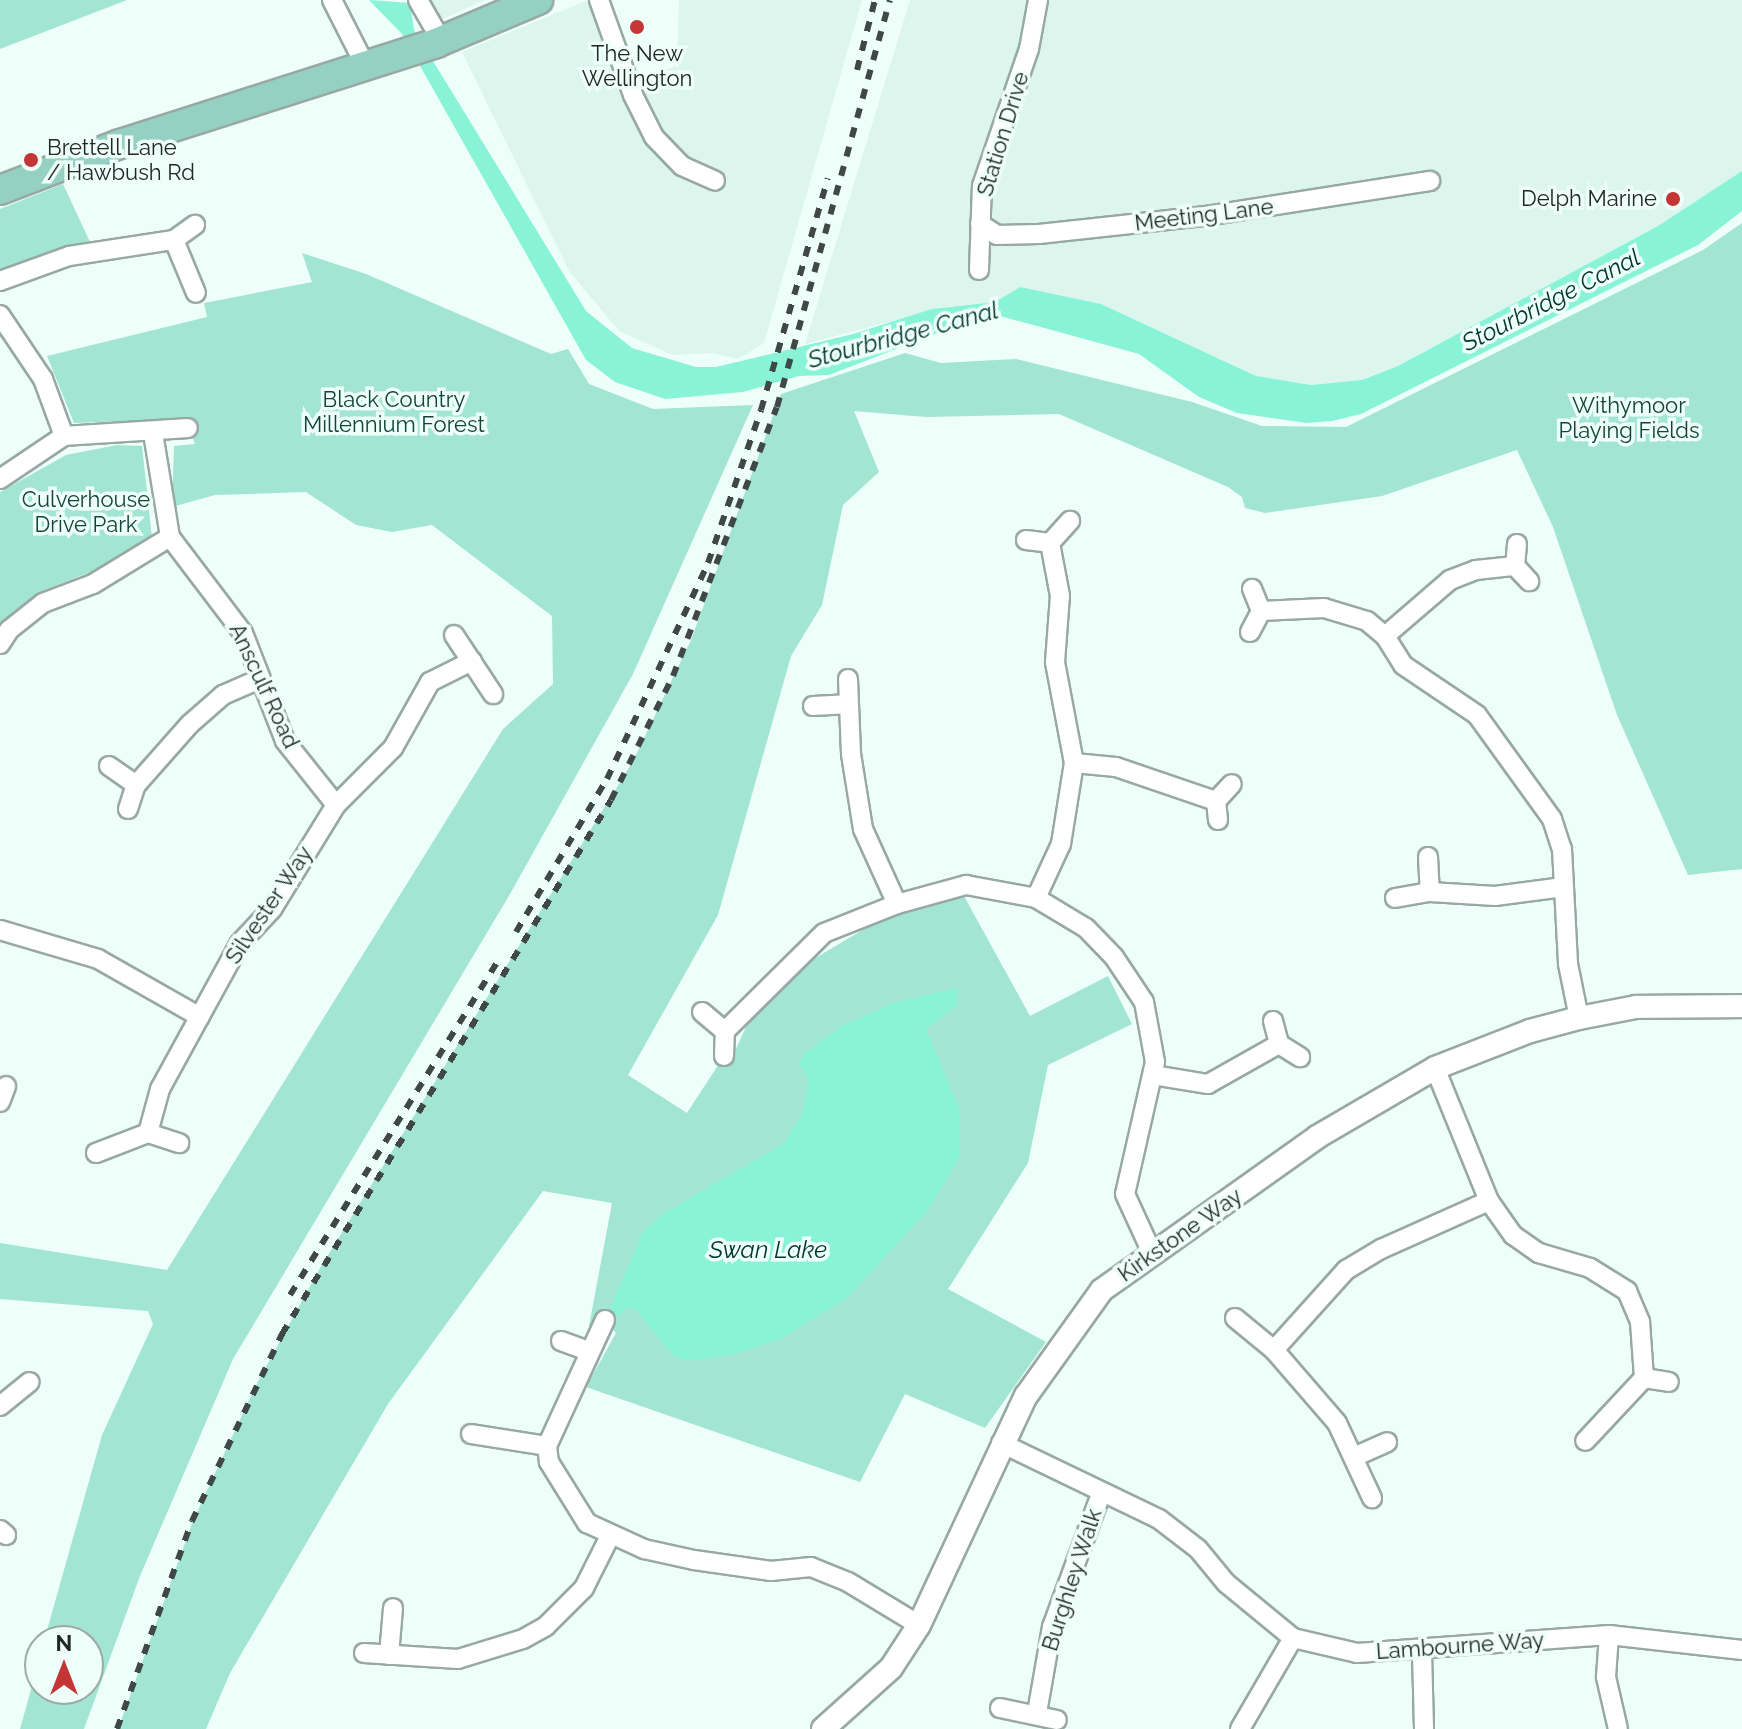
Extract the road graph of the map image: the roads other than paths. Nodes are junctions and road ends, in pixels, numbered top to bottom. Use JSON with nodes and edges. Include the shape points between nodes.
{"nodes":[{"id":1,"x":332,"y":0,"type":"edge"},
{"id":2,"x":418,"y":0,"type":"edge"},
{"id":3,"x":538,"y":0,"type":"edge"},
{"id":4,"x":599,"y":0,"type":"edge"},
{"id":5,"x":1038,"y":0,"type":"edge"},
{"id":6,"x":439,"y":41,"type":"junction"},
{"id":7,"x":366,"y":67,"type":"junction"},
{"id":8,"x":715,"y":181,"type":"dead end"},
{"id":9,"x":1430,"y":181,"type":"dead end"},
{"id":10,"x":0,"y":190,"type":"edge"},
{"id":11,"x":980,"y":224,"type":"junction"},
{"id":12,"x":195,"y":225,"type":"dead end"},
{"id":13,"x":174,"y":240,"type":"junction"},
{"id":14,"x":979,"y":270,"type":"dead end"},
{"id":15,"x":0,"y":281,"type":"edge"},
{"id":16,"x":196,"y":293,"type":"dead end"},
{"id":17,"x":0,"y":315,"type":"edge"},
{"id":18,"x":188,"y":428,"type":"dead end"},
{"id":19,"x":153,"y":433,"type":"junction"},
{"id":20,"x":64,"y":436,"type":"junction"},
{"id":21,"x":0,"y":479,"type":"edge"},
{"id":22,"x":1070,"y":521,"type":"dead end"},
{"id":23,"x":170,"y":537,"type":"junction"},
{"id":24,"x":1026,"y":540,"type":"dead end"},
{"id":25,"x":1050,"y":543,"type":"junction"},
{"id":26,"x":1517,"y":544,"type":"dead end"},
{"id":27,"x":1515,"y":566,"type":"junction"},
{"id":28,"x":1529,"y":581,"type":"dead end"},
{"id":29,"x":1252,"y":589,"type":"dead end"},
{"id":30,"x":1261,"y":611,"type":"junction"},
{"id":31,"x":1250,"y":632,"type":"dead end"},
{"id":32,"x":454,"y":635,"type":"dead end"},
{"id":33,"x":1385,"y":636,"type":"junction"},
{"id":34,"x":0,"y":644,"type":"edge"},
{"id":35,"x":472,"y":661,"type":"junction"},
{"id":36,"x":260,"y":679,"type":"junction"},
{"id":37,"x":848,"y":679,"type":"dead end"},
{"id":38,"x":493,"y":694,"type":"dead end"},
{"id":39,"x":846,"y":704,"type":"junction"},
{"id":40,"x":813,"y":706,"type":"dead end"},
{"id":41,"x":1074,"y":763,"type":"junction"},
{"id":42,"x":109,"y":766,"type":"dead end"},
{"id":43,"x":1232,"y":784,"type":"dead end"},
{"id":44,"x":136,"y":785,"type":"junction"},
{"id":45,"x":336,"y":805,"type":"junction"},
{"id":46,"x":128,"y":809,"type":"dead end"},
{"id":47,"x":1428,"y":857,"type":"dead end"},
{"id":48,"x":1563,"y":887,"type":"junction"},
{"id":49,"x":1430,"y":892,"type":"junction"},
{"id":50,"x":1036,"y":898,"type":"junction"},
{"id":51,"x":1395,"y":898,"type":"dead end"},
{"id":52,"x":897,"y":904,"type":"junction"},
{"id":53,"x":0,"y":930,"type":"edge"},
{"id":54,"x":1742,"y":1006,"type":"edge"},
{"id":55,"x":702,"y":1012,"type":"dead end"},
{"id":56,"x":200,"y":1017,"type":"junction"},
{"id":57,"x":1579,"y":1018,"type":"junction"},
{"id":58,"x":1273,"y":1021,"type":"dead end"},
{"id":59,"x":725,"y":1031,"type":"junction"},
{"id":60,"x":1279,"y":1044,"type":"junction"},
{"id":61,"x":724,"y":1056,"type":"dead end"},
{"id":62,"x":1300,"y":1057,"type":"dead end"},
{"id":63,"x":1435,"y":1068,"type":"junction"},
{"id":64,"x":1153,"y":1075,"type":"junction"},
{"id":65,"x":148,"y":1133,"type":"junction"},
{"id":66,"x":179,"y":1143,"type":"dead end"},
{"id":67,"x":96,"y":1153,"type":"dead end"},
{"id":68,"x":1489,"y":1201,"type":"junction"},
{"id":69,"x":1152,"y":1253,"type":"junction"},
{"id":70,"x":1235,"y":1318,"type":"dead end"},
{"id":71,"x":605,"y":1320,"type":"dead end"},
{"id":72,"x":561,"y":1341,"type":"dead end"},
{"id":73,"x":1274,"y":1350,"type":"junction"},
{"id":74,"x":588,"y":1351,"type":"junction"},
{"id":75,"x":1644,"y":1378,"type":"junction"},
{"id":76,"x":30,"y":1382,"type":"dead end"},
{"id":77,"x":1669,"y":1382,"type":"dead end"},
{"id":78,"x":0,"y":1406,"type":"edge"},
{"id":79,"x":471,"y":1434,"type":"dead end"},
{"id":80,"x":1585,"y":1441,"type":"dead end"},
{"id":81,"x":1387,"y":1442,"type":"dead end"},
{"id":82,"x":1001,"y":1443,"type":"junction"},
{"id":83,"x":547,"y":1446,"type":"junction"},
{"id":84,"x":1356,"y":1456,"type":"junction"},
{"id":85,"x":1101,"y":1494,"type":"junction"},
{"id":86,"x":1372,"y":1498,"type":"dead end"},
{"id":87,"x":610,"y":1536,"type":"junction"},
{"id":88,"x":393,"y":1608,"type":"dead end"},
{"id":89,"x":919,"y":1625,"type":"junction"},
{"id":90,"x":1609,"y":1635,"type":"junction"},
{"id":91,"x":1293,"y":1638,"type":"junction"},
{"id":92,"x":1742,"y":1650,"type":"edge"},
{"id":93,"x":1422,"y":1652,"type":"junction"},
{"id":94,"x":364,"y":1653,"type":"dead end"},
{"id":95,"x":389,"y":1655,"type":"junction"},
{"id":96,"x":1000,"y":1708,"type":"dead end"},
{"id":97,"x":1037,"y":1713,"type":"junction"},
{"id":98,"x":1057,"y":1720,"type":"dead end"},
{"id":99,"x":823,"y":1729,"type":"edge"},
{"id":100,"x":1240,"y":1729,"type":"edge"},
{"id":101,"x":1424,"y":1729,"type":"edge"},
{"id":102,"x":1618,"y":1729,"type":"edge"}],
"edges":[{"from":1,"to":7,"type":"street"},
{"from":2,"to":6,"type":"street"},
{"from":3,"to":6,"type":"main road"},
{"from":4,"to":8,"type":"street","via":[[654,137],[682,166]]},
{"from":5,"to":11,"type":"street","name":"Station Drive","via":[[1029,49],[982,186]]},
{"from":6,"to":7,"type":"main road"},
{"from":7,"to":10,"type":"main road","via":[[120,144]]},
{"from":9,"to":11,"type":"street","name":"Meeting Lane","via":[[1221,214],[1039,234],[997,235]]},
{"from":11,"to":14,"type":"street","name":"Station Drive"},
{"from":12,"to":13,"type":"street"},
{"from":13,"to":15,"type":"street","via":[[69,256]]},
{"from":13,"to":16,"type":"street"},
{"from":17,"to":20,"type":"street","via":[[43,379]]},
{"from":18,"to":19,"type":"street"},
{"from":19,"to":20,"type":"street"},
{"from":19,"to":23,"type":"street","name":"Ansculf Road"},
{"from":20,"to":21,"type":"street"},
{"from":22,"to":25,"type":"street"},
{"from":23,"to":34,"type":"street","via":[[93,584],[43,603]]},
{"from":23,"to":36,"type":"street","name":"Ansculf Road","via":[[243,633]]},
{"from":24,"to":25,"type":"street"},
{"from":25,"to":41,"type":"street","via":[[1060,596],[1055,662]]},
{"from":26,"to":27,"type":"street"},
{"from":27,"to":28,"type":"street"},
{"from":27,"to":33,"type":"street","via":[[1476,570],[1450,580]]},
{"from":29,"to":30,"type":"street"},
{"from":30,"to":31,"type":"street"},
{"from":30,"to":33,"type":"street","via":[[1348,612]]},
{"from":32,"to":35,"type":"street"},
{"from":33,"to":48,"type":"street","via":[[1403,665],[1477,715],[1552,819],[1562,849]]},
{"from":35,"to":38,"type":"street"},
{"from":35,"to":45,"type":"street","name":"Silvester Way","via":[[430,682],[393,748]]},
{"from":36,"to":44,"type":"street","via":[[223,695]]},
{"from":36,"to":45,"type":"street","name":"Ansculf Road","via":[[285,741]]},
{"from":37,"to":39,"type":"street"},
{"from":39,"to":40,"type":"street"},
{"from":39,"to":52,"type":"street","via":[[863,829]]},
{"from":41,"to":43,"type":"street","via":[[1116,767],[1217,810]]},
{"from":41,"to":50,"type":"street","via":[[1061,844]]},
{"from":42,"to":44,"type":"street"},
{"from":44,"to":46,"type":"street"},
{"from":45,"to":56,"type":"street","name":"Silvester Way","via":[[272,909],[240,943]]},
{"from":47,"to":49,"type":"street"},
{"from":48,"to":49,"type":"street","via":[[1495,896]]},
{"from":48,"to":57,"type":"street","via":[[1568,964]]},
{"from":49,"to":51,"type":"street"},
{"from":50,"to":52,"type":"street","via":[[966,885]]},
{"from":50,"to":64,"type":"street","via":[[1086,928],[1114,957],[1144,1002],[1155,1040]]},
{"from":52,"to":59,"type":"street","via":[[824,933]]},
{"from":53,"to":56,"type":"street","via":[[98,959]]},
{"from":54,"to":57,"type":"street","name":"Kirkstone Way","via":[[1636,1007]]},
{"from":55,"to":59,"type":"street"},
{"from":56,"to":65,"type":"street","name":"Silvester Way","via":[[160,1089]]},
{"from":57,"to":63,"type":"street","name":"Kirkstone Way"},
{"from":58,"to":60,"type":"street"},
{"from":59,"to":61,"type":"street"},
{"from":60,"to":62,"type":"street"},
{"from":60,"to":64,"type":"street","via":[[1208,1084]]},
{"from":63,"to":68,"type":"street"},
{"from":63,"to":69,"type":"street","name":"Kirkstone Way","via":[[1317,1137]]},
{"from":64,"to":69,"type":"street","via":[[1125,1194]]},
{"from":65,"to":66,"type":"street"},
{"from":65,"to":67,"type":"street"},
{"from":68,"to":73,"type":"street","via":[[1346,1270]]},
{"from":68,"to":75,"type":"street","via":[[1513,1235],[1539,1253],[1590,1268],[1627,1291],[1640,1322]]},
{"from":69,"to":82,"type":"street","name":"Kirkstone Way","via":[[1102,1290],[1026,1396]]},
{"from":70,"to":73,"type":"street"},
{"from":71,"to":74,"type":"street"},
{"from":72,"to":74,"type":"street"},
{"from":73,"to":84,"type":"street","via":[[1337,1423]]},
{"from":74,"to":83,"type":"street"},
{"from":75,"to":77,"type":"street"},
{"from":75,"to":80,"type":"street"},
{"from":76,"to":78,"type":"street"},
{"from":79,"to":83,"type":"street"},
{"from":81,"to":84,"type":"street"},
{"from":82,"to":85,"type":"street","name":"Lambourne Way"},
{"from":82,"to":89,"type":"street","name":"Kirkstone Way"},
{"from":83,"to":87,"type":"street","via":[[549,1462],[572,1503],[587,1523]]},
{"from":84,"to":86,"type":"street"},
{"from":85,"to":91,"type":"street","name":"Lambourne Way","via":[[1159,1519]]},
{"from":85,"to":97,"type":"street","name":"Burghley Walk","via":[[1052,1627]]},
{"from":87,"to":89,"type":"street","via":[[694,1560],[771,1571],[811,1567],[848,1582]]},
{"from":87,"to":95,"type":"street","via":[[584,1588],[566,1609],[523,1639],[458,1659]]},
{"from":88,"to":95,"type":"street"},
{"from":89,"to":99,"type":"street","name":"Kirkstone Way","via":[[891,1668]]},
{"from":90,"to":92,"type":"street","name":"Lambourne Way"},
{"from":90,"to":93,"type":"street","name":"Lambourne Way"},
{"from":90,"to":102,"type":"street","via":[[1606,1677]]},
{"from":91,"to":93,"type":"street","name":"Lambourne Way","via":[[1357,1653]]},
{"from":91,"to":100,"type":"street"},
{"from":93,"to":101,"type":"street"},
{"from":94,"to":95,"type":"street"},
{"from":96,"to":97,"type":"street"},
{"from":97,"to":98,"type":"street"}]}
